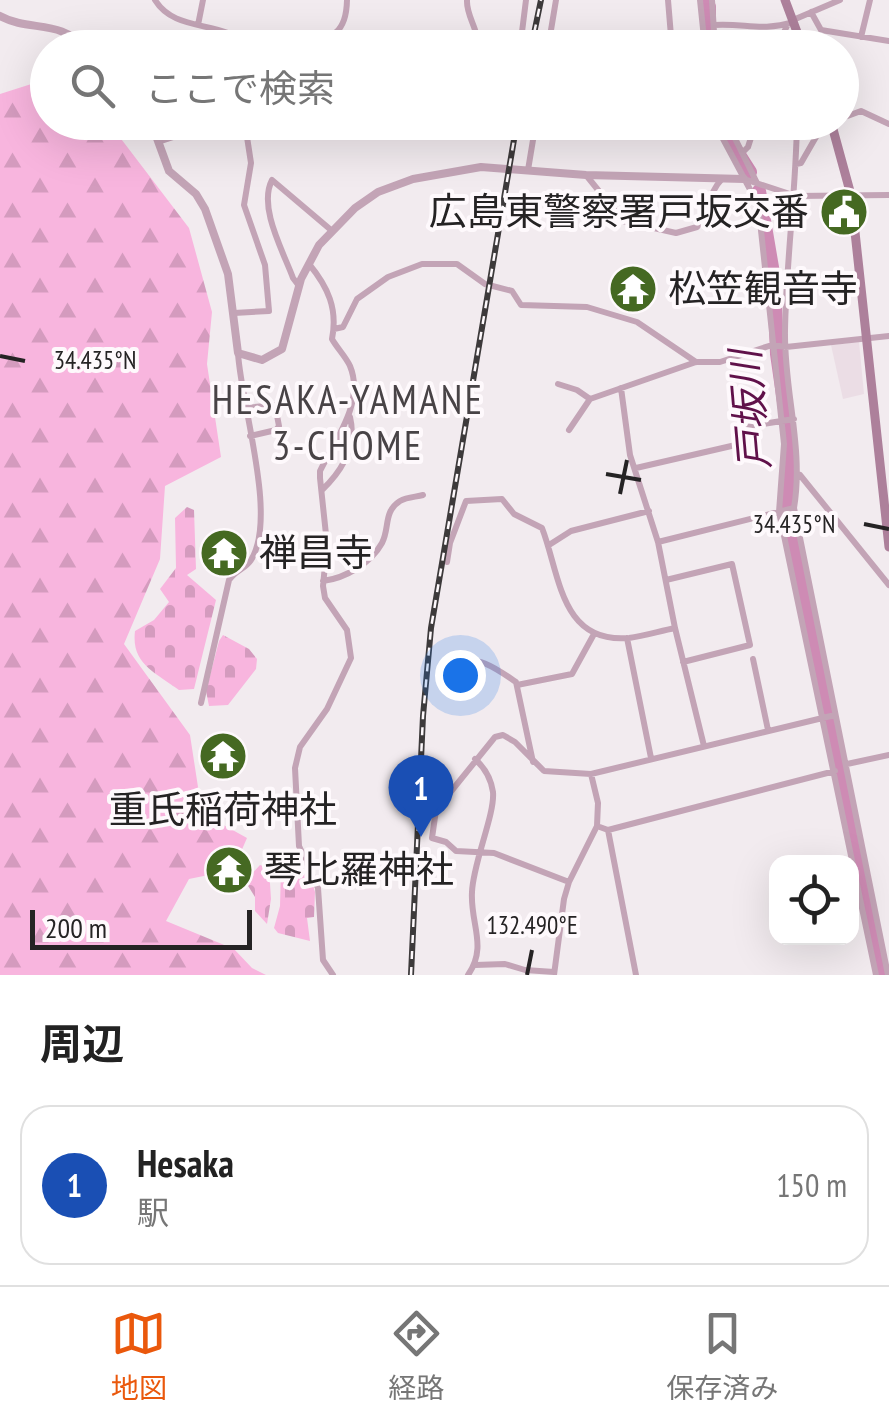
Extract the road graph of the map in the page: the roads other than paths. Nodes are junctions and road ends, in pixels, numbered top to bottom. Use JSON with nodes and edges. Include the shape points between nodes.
{"nodes":[{"id":1,"x":155,"y":0,"type":"edge"},
{"id":2,"x":203,"y":0,"type":"edge"},
{"id":3,"x":348,"y":0,"type":"edge"},
{"id":4,"x":526,"y":0,"type":"edge"},
{"id":5,"x":556,"y":0,"type":"edge"},
{"id":6,"x":668,"y":0,"type":"edge"},
{"id":7,"x":700,"y":0,"type":"edge"},
{"id":8,"x":712,"y":0,"type":"edge"},
{"id":9,"x":785,"y":0,"type":"edge"},
{"id":10,"x":840,"y":0,"type":"edge"},
{"id":11,"x":870,"y":0,"type":"edge"},
{"id":12,"x":464,"y":1,"type":"edge"},
{"id":13,"x":811,"y":12,"type":"junction"},
{"id":14,"x":0,"y":16,"type":"edge"},
{"id":15,"x":792,"y":22,"type":"junction"},
{"id":16,"x":198,"y":25,"type":"junction"},
{"id":17,"x":714,"y":25,"type":"junction"},
{"id":18,"x":64,"y":30,"type":"edge"},
{"id":19,"x":213,"y":30,"type":"edge"},
{"id":20,"x":338,"y":30,"type":"edge"},
{"id":21,"x":476,"y":30,"type":"edge"},
{"id":22,"x":522,"y":30,"type":"edge"},
{"id":23,"x":551,"y":30,"type":"edge"},
{"id":24,"x":670,"y":30,"type":"edge"},
{"id":25,"x":703,"y":30,"type":"edge"},
{"id":26,"x":714,"y":30,"type":"edge"},
{"id":27,"x":787,"y":30,"type":"edge"},
{"id":28,"x":795,"y":30,"type":"edge"},
{"id":29,"x":821,"y":30,"type":"edge"},
{"id":30,"x":861,"y":37,"type":"joint"},
{"id":31,"x":889,"y":41,"type":"edge"},
{"id":32,"x":859,"y":112,"type":"edge"},
{"id":33,"x":889,"y":124,"type":"edge"},
{"id":34,"x":164,"y":140,"type":"edge"},
{"id":35,"x":249,"y":140,"type":"edge"},
{"id":36,"x":533,"y":140,"type":"edge"},
{"id":37,"x":723,"y":140,"type":"edge"},
{"id":38,"x":737,"y":140,"type":"edge"},
{"id":39,"x":748,"y":140,"type":"edge"},
{"id":40,"x":797,"y":140,"type":"edge"},
{"id":41,"x":814,"y":140,"type":"edge"},
{"id":42,"x":836,"y":140,"type":"edge"},
{"id":43,"x":158,"y":142,"type":"joint"},
{"id":44,"x":743,"y":152,"type":"junction"},
{"id":45,"x":796,"y":164,"type":"junction"},
{"id":46,"x":528,"y":170,"type":"junction"},
{"id":47,"x":586,"y":175,"type":"junction"},
{"id":48,"x":722,"y":178,"type":"junction"},
{"id":49,"x":744,"y":179,"type":"junction"},
{"id":50,"x":758,"y":184,"type":"junction"},
{"id":51,"x":850,"y":195,"type":"junction"},
{"id":52,"x":889,"y":195,"type":"edge"},
{"id":53,"x":796,"y":196,"type":"junction"},
{"id":54,"x":331,"y":230,"type":"junction"},
{"id":55,"x":308,"y":263,"type":"junction"},
{"id":56,"x":299,"y":287,"type":"junction"},
{"id":57,"x":234,"y":313,"type":"junction"},
{"id":58,"x":334,"y":329,"type":"junction"},
{"id":59,"x":889,"y":336,"type":"edge"},
{"id":60,"x":865,"y":339,"type":"junction"},
{"id":61,"x":778,"y":346,"type":"junction"},
{"id":62,"x":238,"y":353,"type":"junction"},
{"id":63,"x":696,"y":362,"type":"junction"},
{"id":64,"x":558,"y":384,"type":"dead end"},
{"id":65,"x":622,"y":388,"type":"junction"},
{"id":66,"x":590,"y":400,"type":"junction"},
{"id":67,"x":245,"y":408,"type":"junction"},
{"id":68,"x":350,"y":416,"type":"junction"},
{"id":69,"x":788,"y":420,"type":"junction"},
{"id":70,"x":570,"y":430,"type":"dead end"},
{"id":71,"x":250,"y":436,"type":"junction"},
{"id":72,"x":889,"y":442,"type":"edge"},
{"id":73,"x":876,"y":445,"type":"junction"},
{"id":74,"x":636,"y":468,"type":"junction"},
{"id":75,"x":800,"y":475,"type":"junction"},
{"id":76,"x":322,"y":490,"type":"junction"},
{"id":77,"x":423,"y":495,"type":"dead end"},
{"id":78,"x":786,"y":510,"type":"junction"},
{"id":79,"x":650,"y":511,"type":"junction"},
{"id":80,"x":658,"y":542,"type":"junction"},
{"id":81,"x":548,"y":546,"type":"junction"},
{"id":82,"x":889,"y":547,"type":"edge"},
{"id":83,"x":447,"y":562,"type":"dead end"},
{"id":84,"x":323,"y":580,"type":"junction"},
{"id":85,"x":666,"y":580,"type":"junction"},
{"id":86,"x":889,"y":585,"type":"edge"},
{"id":87,"x":675,"y":628,"type":"junction"},
{"id":88,"x":594,"y":634,"type":"junction"},
{"id":89,"x":627,"y":638,"type":"junction"},
{"id":90,"x":753,"y":659,"type":"dead end"},
{"id":91,"x":457,"y":662,"type":"dead end"},
{"id":92,"x":683,"y":662,"type":"junction"},
{"id":93,"x":517,"y":684,"type":"junction"},
{"id":94,"x":201,"y":703,"type":"dead end"},
{"id":95,"x":835,"y":716,"type":"junction"},
{"id":96,"x":822,"y":718,"type":"junction"},
{"id":97,"x":768,"y":730,"type":"junction"},
{"id":98,"x":704,"y":746,"type":"junction"},
{"id":99,"x":889,"y":755,"type":"edge"},
{"id":100,"x":651,"y":758,"type":"junction"},
{"id":101,"x":475,"y":759,"type":"junction"},
{"id":102,"x":533,"y":763,"type":"junction"},
{"id":103,"x":847,"y":764,"type":"junction"},
{"id":104,"x":835,"y":770,"type":"junction"},
{"id":105,"x":592,"y":774,"type":"junction"},
{"id":106,"x":597,"y":826,"type":"junction"},
{"id":107,"x":608,"y":830,"type":"junction"},
{"id":108,"x":478,"y":852,"type":"junction"},
{"id":109,"x":569,"y":882,"type":"junction"},
{"id":110,"x":475,"y":965,"type":"junction"},
{"id":111,"x":554,"y":973,"type":"edge"},
{"id":112,"x":333,"y":975,"type":"edge"},
{"id":113,"x":468,"y":975,"type":"edge"},
{"id":114,"x":636,"y":975,"type":"edge"},
{"id":115,"x":876,"y":975,"type":"edge"},
{"id":116,"x":888,"y":975,"type":"edge"}],
"edges":[{"from":1,"to":16,"type":"street","via":[[166,14]]},
{"from":2,"to":16,"type":"street"},
{"from":3,"to":20,"type":"street"},
{"from":4,"to":22,"type":"street"},
{"from":5,"to":23,"type":"street"},
{"from":6,"to":24,"type":"street"},
{"from":7,"to":25,"type":"street"},
{"from":8,"to":17,"type":"street"},
{"from":9,"to":15,"type":"main road"},
{"from":10,"to":13,"type":"street"},
{"from":11,"to":30,"type":"street"},
{"from":12,"to":21,"type":"street"},
{"from":13,"to":15,"type":"street"},
{"from":13,"to":29,"type":"street"},
{"from":14,"to":18,"type":"street"},
{"from":15,"to":17,"type":"street","via":[[753,29]]},
{"from":15,"to":27,"type":"street"},
{"from":15,"to":28,"type":"main road"},
{"from":16,"to":19,"type":"street"},
{"from":17,"to":26,"type":"street"},
{"from":30,"to":31,"type":"street"},
{"from":32,"to":33,"type":"street"},
{"from":34,"to":43,"type":"street"},
{"from":35,"to":57,"type":"street","via":[[244,204],[265,265],[270,311]]},
{"from":36,"to":46,"type":"street"},
{"from":37,"to":49,"type":"street"},
{"from":38,"to":44,"type":"street"},
{"from":39,"to":44,"type":"street"},
{"from":40,"to":45,"type":"street"},
{"from":41,"to":45,"type":"street"},
{"from":42,"to":51,"type":"main road"},
{"from":43,"to":57,"type":"street","via":[[169,171],[205,209]]},
{"from":44,"to":50,"type":"street"},
{"from":45,"to":53,"type":"street"},
{"from":46,"to":47,"type":"street"},
{"from":46,"to":54,"type":"street","via":[[481,167],[413,179],[378,192]]},
{"from":47,"to":48,"type":"street"},
{"from":47,"to":48,"type":"street","via":[[623,221],[676,232],[698,227],[711,189]]},
{"from":48,"to":49,"type":"street"},
{"from":49,"to":50,"type":"street"},
{"from":49,"to":61,"type":"street","via":[[758,212]]},
{"from":50,"to":53,"type":"street"},
{"from":51,"to":52,"type":"street"},
{"from":51,"to":53,"type":"street"},
{"from":51,"to":60,"type":"main road"},
{"from":53,"to":61,"type":"street"},
{"from":54,"to":55,"type":"street"},
{"from":54,"to":56,"type":"street","via":[[269,183],[266,200]]},
{"from":55,"to":56,"type":"street"},
{"from":55,"to":58,"type":"street","via":[[326,286]]},
{"from":56,"to":62,"type":"street","via":[[279,354],[262,360]]},
{"from":57,"to":62,"type":"street"},
{"from":58,"to":63,"type":"street","via":[[388,277],[422,264],[450,263],[512,291],[521,304],[587,307],[638,322]]},
{"from":58,"to":68,"type":"street","via":[[332,339],[351,368]]},
{"from":59,"to":60,"type":"street"},
{"from":60,"to":61,"type":"street"},
{"from":60,"to":73,"type":"main road"},
{"from":61,"to":63,"type":"street"},
{"from":61,"to":69,"type":"street"},
{"from":61,"to":69,"type":"street"},
{"from":62,"to":67,"type":"street"},
{"from":63,"to":65,"type":"street"},
{"from":64,"to":66,"type":"street"},
{"from":65,"to":66,"type":"street"},
{"from":65,"to":74,"type":"street"},
{"from":66,"to":70,"type":"street"},
{"from":67,"to":71,"type":"street"},
{"from":67,"to":71,"type":"street","via":[[271,403],[277,416],[276,430]]},
{"from":68,"to":76,"type":"street","via":[[320,471]]},
{"from":68,"to":76,"type":"street","via":[[346,461]]},
{"from":69,"to":74,"type":"street","via":[[744,427],[740,444]]},
{"from":69,"to":75,"type":"street"},
{"from":69,"to":78,"type":"street"},
{"from":71,"to":94,"type":"street","via":[[262,531],[252,558],[230,580]]},
{"from":72,"to":73,"type":"street"},
{"from":73,"to":82,"type":"main road"},
{"from":74,"to":79,"type":"street"},
{"from":75,"to":78,"type":"street"},
{"from":75,"to":86,"type":"street"},
{"from":76,"to":84,"type":"street"},
{"from":77,"to":84,"type":"street","via":[[392,510],[382,543],[368,560]]},
{"from":78,"to":80,"type":"street"},
{"from":78,"to":95,"type":"street"},
{"from":78,"to":96,"type":"street"},
{"from":79,"to":80,"type":"street"},
{"from":79,"to":81,"type":"street","via":[[572,530]]},
{"from":80,"to":85,"type":"street"},
{"from":81,"to":83,"type":"street","via":[[542,528],[514,514],[506,501],[478,499],[463,506]]},
{"from":81,"to":88,"type":"street","via":[[577,623]]},
{"from":84,"to":112,"type":"street","via":[[324,598],[348,630],[350,658],[295,768],[298,846],[318,888],[323,960]]},
{"from":85,"to":87,"type":"street"},
{"from":85,"to":92,"type":"street","via":[[732,564],[750,645]]},
{"from":87,"to":89,"type":"street"},
{"from":87,"to":92,"type":"street"},
{"from":88,"to":89,"type":"street"},
{"from":88,"to":93,"type":"street","via":[[572,674]]},
{"from":89,"to":100,"type":"street"},
{"from":90,"to":97,"type":"street"},
{"from":91,"to":93,"type":"street","via":[[474,660]]},
{"from":92,"to":98,"type":"street"},
{"from":93,"to":102,"type":"street"},
{"from":95,"to":96,"type":"street"},
{"from":95,"to":103,"type":"street"},
{"from":96,"to":97,"type":"street"},
{"from":96,"to":104,"type":"street"},
{"from":97,"to":98,"type":"street"},
{"from":98,"to":100,"type":"street"},
{"from":99,"to":103,"type":"street"},
{"from":100,"to":105,"type":"street"},
{"from":101,"to":102,"type":"street","via":[[503,735]]},
{"from":101,"to":108,"type":"street","via":[[486,769],[493,793]]},
{"from":101,"to":108,"type":"street","via":[[436,810],[432,838],[456,851]]},
{"from":102,"to":105,"type":"street","via":[[544,771]]},
{"from":103,"to":116,"type":"street"},
{"from":104,"to":107,"type":"street"},
{"from":104,"to":115,"type":"street"},
{"from":105,"to":106,"type":"street"},
{"from":106,"to":107,"type":"street"},
{"from":106,"to":109,"type":"street"},
{"from":107,"to":114,"type":"street"},
{"from":108,"to":109,"type":"street"},
{"from":108,"to":110,"type":"street","via":[[471,897]]},
{"from":109,"to":111,"type":"street"},
{"from":110,"to":111,"type":"street"},
{"from":110,"to":113,"type":"street"}]}
